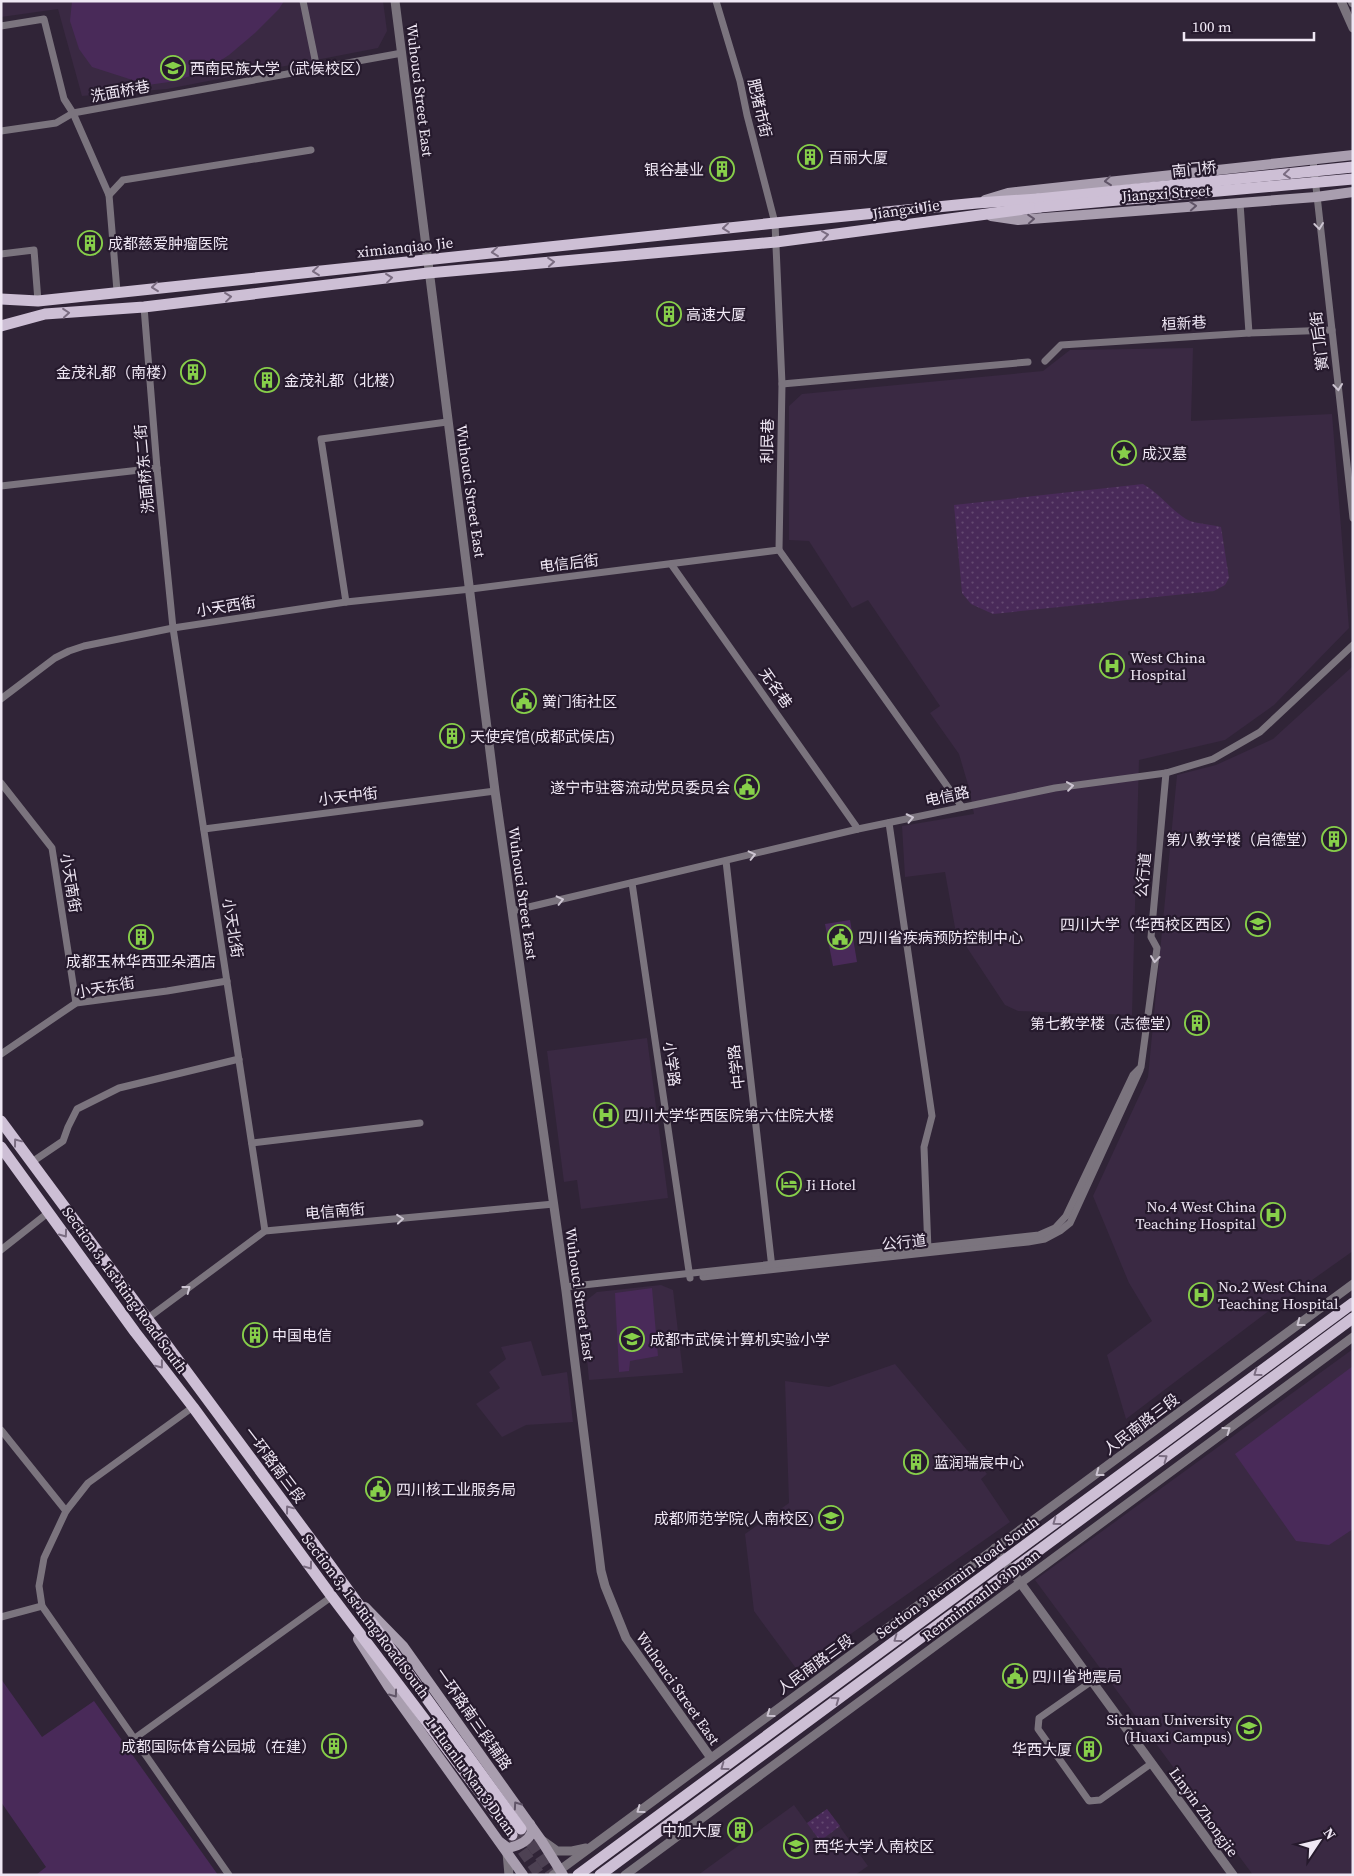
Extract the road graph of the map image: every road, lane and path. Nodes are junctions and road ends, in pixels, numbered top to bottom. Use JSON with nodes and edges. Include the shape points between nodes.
{"nodes":[{"id":1,"x":303,"y":1,"type":"edge"},
{"id":2,"x":395,"y":1,"type":"edge"},
{"id":3,"x":716,"y":1,"type":"edge"},
{"id":4,"x":1341,"y":1,"type":"edge"},
{"id":5,"x":1,"y":26,"type":"edge"},
{"id":6,"x":1353,"y":28,"type":"edge"},
{"id":7,"x":402,"y":53,"type":"junction"},
{"id":8,"x":317,"y":69,"type":"junction"},
{"id":9,"x":73,"y":113,"type":"junction"},
{"id":10,"x":1,"y":131,"type":"edge"},
{"id":11,"x":311,"y":150,"type":"dead end"},
{"id":12,"x":1353,"y":155,"type":"edge"},
{"id":13,"x":1313,"y":160,"type":"junction"},
{"id":14,"x":1353,"y":167,"type":"edge"},
{"id":15,"x":1353,"y":179,"type":"edge"},
{"id":16,"x":1353,"y":192,"type":"edge"},
{"id":17,"x":109,"y":195,"type":"junction"},
{"id":18,"x":1316,"y":197,"type":"junction"},
{"id":19,"x":977,"y":203,"type":"junction"},
{"id":20,"x":1039,"y":203,"type":"junction"},
{"id":21,"x":1240,"y":203,"type":"junction"},
{"id":22,"x":982,"y":214,"type":"junction"},
{"id":23,"x":775,"y":223,"type":"junction"},
{"id":24,"x":776,"y":242,"type":"junction"},
{"id":25,"x":1,"y":254,"type":"edge"},
{"id":26,"x":428,"y":259,"type":"junction"},
{"id":27,"x":428,"y":273,"type":"junction"},
{"id":28,"x":117,"y":291,"type":"junction"},
{"id":29,"x":1,"y":299,"type":"edge"},
{"id":30,"x":38,"y":301,"type":"junction"},
{"id":31,"x":1,"y":305,"type":"edge"},
{"id":32,"x":144,"y":306,"type":"junction"},
{"id":33,"x":45,"y":314,"type":"junction"},
{"id":34,"x":1,"y":318,"type":"edge"},
{"id":35,"x":1,"y":326,"type":"edge"},
{"id":36,"x":1332,"y":330,"type":"junction"},
{"id":37,"x":1249,"y":333,"type":"junction"},
{"id":38,"x":1045,"y":361,"type":"dead end"},
{"id":39,"x":1028,"y":362,"type":"dead end"},
{"id":40,"x":782,"y":384,"type":"junction"},
{"id":41,"x":447,"y":422,"type":"junction"},
{"id":42,"x":157,"y":468,"type":"junction"},
{"id":43,"x":1,"y":486,"type":"edge"},
{"id":44,"x":1353,"y":518,"type":"edge"},
{"id":45,"x":779,"y":550,"type":"junction"},
{"id":46,"x":671,"y":564,"type":"junction"},
{"id":47,"x":471,"y":589,"type":"junction"},
{"id":48,"x":346,"y":602,"type":"junction"},
{"id":49,"x":174,"y":628,"type":"junction"},
{"id":50,"x":1353,"y":645,"type":"edge"},
{"id":51,"x":1,"y":699,"type":"edge"},
{"id":52,"x":1166,"y":772,"type":"junction"},
{"id":53,"x":1,"y":783,"type":"edge"},
{"id":54,"x":496,"y":791,"type":"junction"},
{"id":55,"x":962,"y":807,"type":"junction"},
{"id":56,"x":889,"y":822,"type":"junction"},
{"id":57,"x":204,"y":829,"type":"junction"},
{"id":58,"x":858,"y":829,"type":"junction"},
{"id":59,"x":726,"y":861,"type":"junction"},
{"id":60,"x":632,"y":884,"type":"junction"},
{"id":61,"x":512,"y":912,"type":"junction"},
{"id":62,"x":227,"y":981,"type":"junction"},
{"id":63,"x":76,"y":1003,"type":"junction"},
{"id":64,"x":1,"y":1054,"type":"edge"},
{"id":65,"x":239,"y":1059,"type":"junction"},
{"id":66,"x":1,"y":1121,"type":"edge"},
{"id":67,"x":420,"y":1123,"type":"dead end"},
{"id":68,"x":252,"y":1143,"type":"junction"},
{"id":69,"x":1,"y":1147,"type":"edge"},
{"id":70,"x":35,"y":1167,"type":"junction"},
{"id":71,"x":26,"y":1180,"type":"junction"},
{"id":72,"x":554,"y":1204,"type":"junction"},
{"id":73,"x":49,"y":1212,"type":"junction"},
{"id":74,"x":265,"y":1231,"type":"junction"},
{"id":75,"x":1,"y":1250,"type":"edge"},
{"id":76,"x":928,"y":1251,"type":"junction"},
{"id":77,"x":772,"y":1267,"type":"junction"},
{"id":78,"x":690,"y":1276,"type":"junction"},
{"id":79,"x":1353,"y":1284,"type":"edge"},
{"id":80,"x":566,"y":1289,"type":"junction"},
{"id":81,"x":1353,"y":1303,"type":"edge"},
{"id":82,"x":148,"y":1318,"type":"junction"},
{"id":83,"x":1353,"y":1318,"type":"edge"},
{"id":84,"x":1353,"y":1337,"type":"edge"},
{"id":85,"x":193,"y":1407,"type":"junction"},
{"id":86,"x":1,"y":1430,"type":"edge"},
{"id":87,"x":66,"y":1511,"type":"junction"},
{"id":88,"x":995,"y":1548,"type":"junction"},
{"id":89,"x":1004,"y":1560,"type":"junction"},
{"id":90,"x":1012,"y":1570,"type":"junction"},
{"id":91,"x":1020,"y":1582,"type":"junction"},
{"id":92,"x":329,"y":1597,"type":"junction"},
{"id":93,"x":42,"y":1606,"type":"junction"},
{"id":94,"x":1,"y":1617,"type":"edge"},
{"id":95,"x":1092,"y":1681,"type":"junction"},
{"id":96,"x":135,"y":1738,"type":"junction"},
{"id":97,"x":711,"y":1758,"type":"junction"},
{"id":98,"x":1152,"y":1763,"type":"junction"},
{"id":99,"x":521,"y":1830,"type":"junction"},
{"id":100,"x":541,"y":1840,"type":"junction"},
{"id":101,"x":499,"y":1841,"type":"junction"},
{"id":102,"x":589,"y":1848,"type":"junction"},
{"id":103,"x":507,"y":1852,"type":"junction"},
{"id":104,"x":558,"y":1873,"type":"edge"},
{"id":105,"x":229,"y":1875,"type":"edge"},
{"id":106,"x":509,"y":1875,"type":"edge"},
{"id":107,"x":523,"y":1875,"type":"edge"},
{"id":108,"x":578,"y":1875,"type":"edge"},
{"id":109,"x":600,"y":1875,"type":"edge"},
{"id":110,"x":625,"y":1875,"type":"edge"},
{"id":111,"x":1233,"y":1875,"type":"edge"}],
"edges":[{"from":1,"to":8,"type":"street"},
{"from":2,"to":7,"type":"street","name":"Wuhouci Street East"},
{"from":3,"to":23,"type":"street","name":"肥猪市街","via":[[740,80]]},
{"from":4,"to":6,"type":"street"},
{"from":5,"to":9,"type":"street","name":"洗面桥巷","via":[[44,19],[64,99]]},
{"from":7,"to":8,"type":"street","name":"洗面桥巷"},
{"from":7,"to":26,"type":"street","name":"Wuhouci Street East"},
{"from":8,"to":9,"type":"street","name":"洗面桥巷"},
{"from":9,"to":10,"type":"street","via":[[56,123]]},
{"from":9,"to":17,"type":"street"},
{"from":11,"to":17,"type":"street","via":[[123,180]]},
{"from":12,"to":13,"type":"main road","name":"Jiangxi Street"},
{"from":13,"to":18,"type":"street","name":"黉门后街"},
{"from":13,"to":19,"type":"main road","name":"Jiangxi Street","one_way":true,"via":[[1008,193]]},
{"from":14,"to":20,"type":"main road","name":"南门桥","one_way":true,"bridge":true},
{"from":15,"to":20,"type":"main road","name":"南门桥","bridge":true},
{"from":16,"to":18,"type":"main road","name":"Jiangxi Street"},
{"from":17,"to":28,"type":"street"},
{"from":18,"to":21,"type":"main road","name":"Jiangxi Street"},
{"from":18,"to":36,"type":"street","name":"黉门后街","one_way":true},
{"from":19,"to":20,"type":"main road","name":"Jiangxi Jie"},
{"from":19,"to":23,"type":"main road","name":"Jiangxi Jie"},
{"from":20,"to":22,"type":"main road","name":"Jiangxi Jie"},
{"from":22,"to":21,"type":"main road","name":"Jiangxi Street","one_way":true,"via":[[1018,220]]},
{"from":21,"to":37,"type":"street"},
{"from":24,"to":22,"type":"main road","name":"Jiangxi Jie","one_way":true},
{"from":23,"to":24,"type":"street","name":"利民巷"},
{"from":23,"to":26,"type":"main road","name":"ximianqiao Jie","one_way":true},
{"from":27,"to":24,"type":"main road","name":"ximianqiao Jie","one_way":true},
{"from":24,"to":40,"type":"street","name":"利民巷"},
{"from":25,"to":30,"type":"street","via":[[34,250]]},
{"from":26,"to":27,"type":"street","name":"Wuhouci Street East"},
{"from":26,"to":28,"type":"main road","name":"ximianqiao Jie","one_way":true},
{"from":32,"to":27,"type":"main road","name":"ximianqiao Jie","one_way":true},
{"from":27,"to":41,"type":"street","name":"Wuhouci Street East"},
{"from":28,"to":30,"type":"main road","name":"ximianqiao Jie"},
{"from":29,"to":30,"type":"main road","name":"ximianqiao Jie"},
{"from":30,"to":31,"type":"main road","name":"ximianqiao Jie"},
{"from":33,"to":32,"type":"main road","name":"ximianqiao Jie","one_way":true},
{"from":32,"to":42,"type":"street","name":"洗面桥东二街"},
{"from":33,"to":34,"type":"main road","name":"ximianqiao Jie"},
{"from":33,"to":35,"type":"main road","name":"ximianqiao Jie"},
{"from":36,"to":37,"type":"street","name":"桓新巷"},
{"from":36,"to":44,"type":"street","name":"黉门后街","one_way":true},
{"from":37,"to":38,"type":"street","name":"桓新巷","via":[[1061,345]]},
{"from":39,"to":40,"type":"street"},
{"from":40,"to":45,"type":"street","name":"利民巷"},
{"from":41,"to":47,"type":"street","name":"Wuhouci Street East"},
{"from":41,"to":48,"type":"street","via":[[321,439]]},
{"from":42,"to":43,"type":"street"},
{"from":42,"to":49,"type":"street","name":"洗面桥东二街"},
{"from":45,"to":46,"type":"street"},
{"from":45,"to":55,"type":"street"},
{"from":46,"to":47,"type":"street","name":"电信后街"},
{"from":46,"to":58,"type":"street","name":"无名巷"},
{"from":47,"to":48,"type":"street","name":"小天西街"},
{"from":47,"to":54,"type":"street","name":"Wuhouci Street East"},
{"from":48,"to":49,"type":"street","name":"小天西街"},
{"from":49,"to":51,"type":"street","name":"小天西街","via":[[69,651]]},
{"from":49,"to":57,"type":"street","name":"小天北街"},
{"from":50,"to":52,"type":"street","name":"电信路","via":[[1260,732],[1213,759]]},
{"from":55,"to":52,"type":"street","name":"电信路","one_way":true,"via":[[1055,788]]},
{"from":52,"to":76,"type":"street","name":"公行道","one_way":true,"via":[[1151,937],[1157,948],[1141,1067],[1070,1223],[1037,1241]]},
{"from":53,"to":63,"type":"street","name":"小天南街","via":[[52,848]]},
{"from":54,"to":57,"type":"street","name":"小天中街"},
{"from":54,"to":61,"type":"street","name":"Wuhouci Street East"},
{"from":56,"to":55,"type":"street","name":"电信路","one_way":true},
{"from":56,"to":58,"type":"street","name":"电信路"},
{"from":56,"to":76,"type":"street","via":[[932,1116],[924,1147]]},
{"from":57,"to":62,"type":"street","name":"小天北街"},
{"from":59,"to":58,"type":"street","name":"电信路","one_way":true},
{"from":59,"to":60,"type":"street","name":"电信路"},
{"from":59,"to":77,"type":"street","name":"中学路"},
{"from":61,"to":60,"type":"street","name":"电信路","one_way":true},
{"from":60,"to":78,"type":"street","name":"小学路"},
{"from":61,"to":72,"type":"street","name":"Wuhouci Street East"},
{"from":62,"to":63,"type":"street","name":"小天东街"},
{"from":62,"to":65,"type":"street","name":"小天北街"},
{"from":63,"to":64,"type":"street","name":"小天东街"},
{"from":65,"to":68,"type":"street","name":"小天北街"},
{"from":65,"to":70,"type":"street","via":[[119,1088],[77,1109],[63,1141]]},
{"from":70,"to":66,"type":"main road","name":"一环路南三段","one_way":true},
{"from":67,"to":68,"type":"street"},
{"from":68,"to":74,"type":"street","name":"小天北街"},
{"from":69,"to":71,"type":"main road","name":"Section 3, 1st Ring Road South"},
{"from":70,"to":71,"type":"main road","via":[[26,1169]]},
{"from":70,"to":82,"type":"main road","name":"一环路南三段"},
{"from":71,"to":73,"type":"main road","name":"Section 3, 1st Ring Road South"},
{"from":74,"to":72,"type":"street","name":"电信南街","one_way":true},
{"from":72,"to":80,"type":"street","name":"Wuhouci Street East"},
{"from":73,"to":75,"type":"street"},
{"from":73,"to":85,"type":"main road","name":"Section 3, 1st Ring Road South","one_way":true},
{"from":82,"to":74,"type":"street","one_way":true},
{"from":76,"to":77,"type":"street","name":"公行道"},
{"from":77,"to":78,"type":"street","name":"公行道"},
{"from":78,"to":80,"type":"street","name":"公行道"},
{"from":79,"to":88,"type":"street","name":"人民南路三段","one_way":true},
{"from":80,"to":97,"type":"street","name":"Wuhouci Street East","via":[[605,1586],[626,1638]]},
{"from":81,"to":89,"type":"main road","name":"Section 3 Renmin Road South","one_way":true},
{"from":99,"to":82,"type":"main road","name":"一环路南三段","one_way":true},
{"from":90,"to":83,"type":"main road","name":"Section 3 Renmin Road South","one_way":true},
{"from":91,"to":84,"type":"street","name":"Renminnanlu 3 Duan","one_way":true},
{"from":85,"to":87,"type":"street","via":[[88,1483]]},
{"from":85,"to":92,"type":"main road","name":"Section 3, 1st Ring Road South","one_way":true},
{"from":86,"to":87,"type":"street"},
{"from":87,"to":93,"type":"street","via":[[44,1558],[39,1586]]},
{"from":88,"to":89,"type":"street","name":"Linyin Zhongjie"},
{"from":88,"to":97,"type":"street","name":"人民南路三段","one_way":true},
{"from":89,"to":90,"type":"street","name":"Linyin Zhongjie"},
{"from":89,"to":108,"type":"main road","name":"Section 3 Renmin Road South","one_way":true},
{"from":90,"to":91,"type":"street","name":"Linyin Zhongjie"},
{"from":109,"to":90,"type":"main road","name":"Section 3 Renmin Road South","one_way":true},
{"from":91,"to":95,"type":"street","name":"Linyin Zhongjie"},
{"from":91,"to":110,"type":"street","name":"Renminnanlu 3 Duan"},
{"from":92,"to":96,"type":"street"},
{"from":92,"to":99,"type":"main road","name":"Section 3, 1st Ring Road South"},
{"from":92,"to":101,"type":"main road","name":"1 Huanlu Nan 3 Duan","one_way":true},
{"from":93,"to":94,"type":"street"},
{"from":93,"to":96,"type":"street"},
{"from":95,"to":98,"type":"street","name":"Linyin Zhongjie"},
{"from":95,"to":98,"type":"street","via":[[1039,1718],[1037,1723],[1089,1801],[1100,1800]]},
{"from":96,"to":105,"type":"street"},
{"from":97,"to":102,"type":"street","name":"人民南路三段","one_way":true},
{"from":98,"to":111,"type":"street","name":"Linyin Zhongjie"},
{"from":99,"to":100,"type":"main road"},
{"from":99,"to":101,"type":"main road","via":[[532,1832],[516,1846],[508,1848]]},
{"from":100,"to":102,"type":"street","via":[[557,1851]]},
{"from":100,"to":104,"type":"main road"},
{"from":101,"to":103,"type":"main road","name":"1 Huanlu Nan 3 Duan"},
{"from":102,"to":104,"type":"street","name":"人民南路三段"},
{"from":103,"to":106,"type":"street"},
{"from":103,"to":107,"type":"main road","name":"1 Huanlu Nan 3 Duan"}]}
